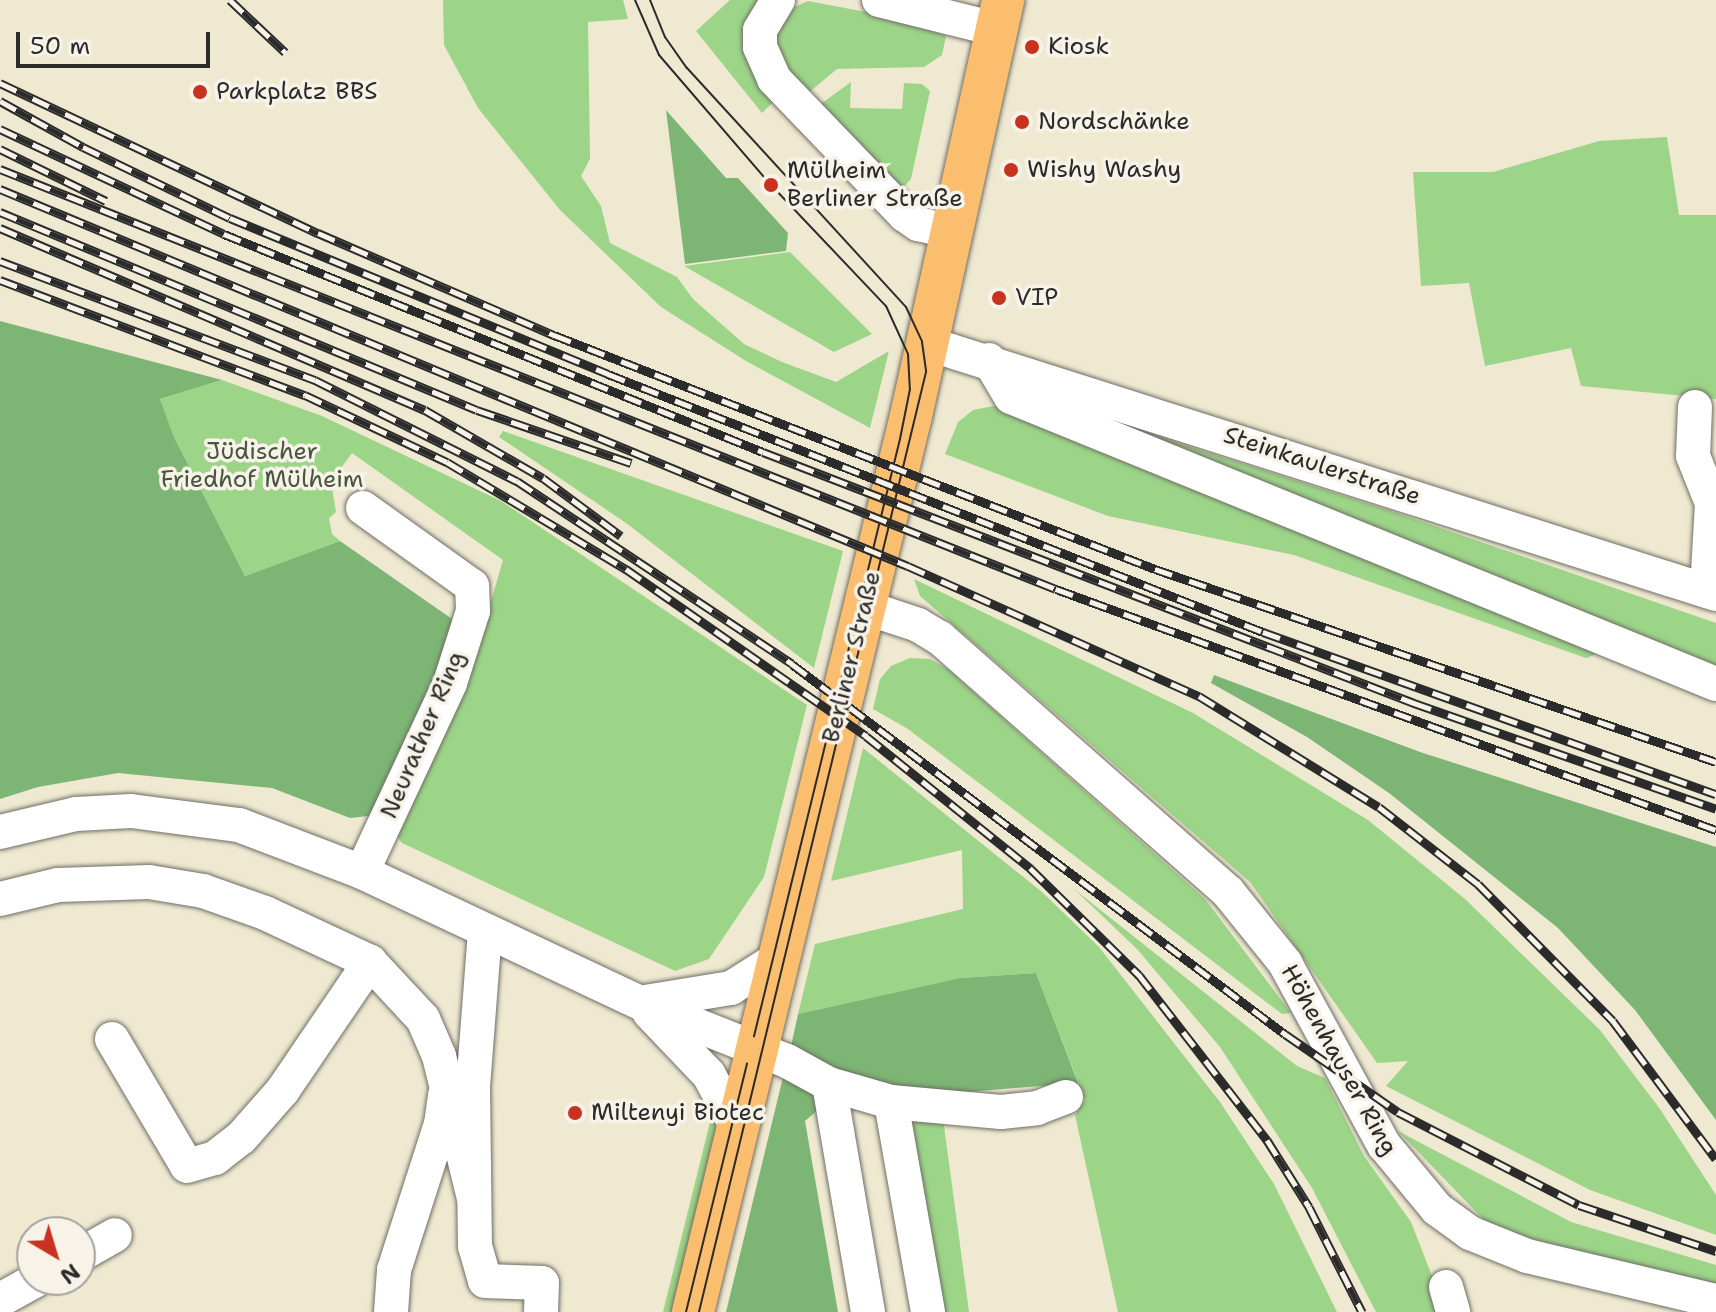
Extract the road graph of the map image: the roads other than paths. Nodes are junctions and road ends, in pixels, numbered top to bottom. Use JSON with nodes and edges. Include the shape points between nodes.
{"nodes":[{"id":1,"x":778,"y":0,"type":"edge"},
{"id":2,"x":879,"y":0,"type":"edge"},
{"id":3,"x":988,"y":17,"type":"edge"},
{"id":4,"x":948,"y":231,"type":"junction"},
{"id":5,"x":926,"y":343,"type":"junction"},
{"id":6,"x":989,"y":360,"type":"junction"},
{"id":7,"x":1695,"y":407,"type":"dead end"},
{"id":8,"x":363,"y":508,"type":"dead end"},
{"id":9,"x":1712,"y":593,"type":"edge"},
{"id":10,"x":864,"y":607,"type":"junction"},
{"id":11,"x":1716,"y":684,"type":"edge"},
{"id":12,"x":0,"y":832,"type":"edge"},
{"id":13,"x":362,"y":872,"type":"junction"},
{"id":14,"x":0,"y":899,"type":"edge"},
{"id":15,"x":485,"y":931,"type":"junction"},
{"id":16,"x":780,"y":957,"type":"junction"},
{"id":17,"x":370,"y":962,"type":"junction"},
{"id":18,"x":641,"y":1003,"type":"junction"},
{"id":19,"x":112,"y":1039,"type":"dead end"},
{"id":20,"x":757,"y":1050,"type":"junction"},
{"id":21,"x":446,"y":1083,"type":"junction"},
{"id":22,"x":829,"y":1084,"type":"junction"},
{"id":23,"x":1066,"y":1097,"type":"dead end"},
{"id":24,"x":891,"y":1102,"type":"junction"},
{"id":25,"x":738,"y":1129,"type":"junction"},
{"id":26,"x":474,"y":1199,"type":"junction"},
{"id":27,"x":115,"y":1235,"type":"dead end"},
{"id":28,"x":96,"y":1246,"type":"edge"},
{"id":29,"x":1716,"y":1301,"type":"edge"},
{"id":30,"x":391,"y":1312,"type":"edge"},
{"id":31,"x":541,"y":1312,"type":"edge"},
{"id":32,"x":693,"y":1312,"type":"edge"},
{"id":33,"x":868,"y":1312,"type":"edge"},
{"id":34,"x":928,"y":1312,"type":"edge"}],
"edges":[{"from":1,"to":4,"type":"street","via":[[760,30],[760,47],[774,79],[905,215]]},
{"from":2,"to":3,"type":"street"},
{"from":3,"to":4,"type":"main road","name":"Berliner Straße"},
{"from":4,"to":5,"type":"main road","name":"Berliner Straße"},
{"from":5,"to":6,"type":"street","name":"Steinkaulerstraße"},
{"from":5,"to":10,"type":"main road","name":"Berliner Straße"},
{"from":6,"to":9,"type":"street","name":"Steinkaulerstraße"},
{"from":6,"to":11,"type":"street","via":[[1011,397]]},
{"from":7,"to":9,"type":"street","via":[[1693,456],[1712,503]]},
{"from":8,"to":13,"type":"street","name":"Neurather Ring","via":[[472,586],[473,611],[450,683]]},
{"from":10,"to":16,"type":"main road","name":"Berliner Straße"},
{"from":10,"to":29,"type":"street","name":"Höhenhauser Ring","via":[[940,638],[1228,892],[1285,963],[1384,1145],[1437,1209],[1470,1233],[1527,1256]]},
{"from":12,"to":13,"type":"street","via":[[76,814],[186,815],[290,840]]},
{"from":13,"to":15,"type":"street"},
{"from":14,"to":17,"type":"street","via":[[58,885],[149,882],[203,891],[265,913]]},
{"from":15,"to":18,"type":"street"},
{"from":15,"to":26,"type":"street","via":[[473,1086]]},
{"from":16,"to":18,"type":"street","via":[[731,988]]},
{"from":16,"to":20,"type":"main road","name":"Berliner Straße"},
{"from":17,"to":19,"type":"street","via":[[283,1090],[241,1138],[215,1158],[187,1166]]},
{"from":17,"to":21,"type":"street","via":[[423,1019]]},
{"from":18,"to":20,"type":"street"},
{"from":18,"to":25,"type":"street","via":[[709,1075]]},
{"from":20,"to":22,"type":"street"},
{"from":20,"to":25,"type":"main road","name":"Berliner Straße"},
{"from":21,"to":26,"type":"street"},
{"from":21,"to":30,"type":"street","via":[[441,1124],[394,1270]]},
{"from":22,"to":24,"type":"street"},
{"from":22,"to":33,"type":"street"},
{"from":23,"to":24,"type":"street","via":[[1037,1108],[1001,1112]]},
{"from":24,"to":34,"type":"street"},
{"from":25,"to":32,"type":"main road","name":"Berliner Straße"},
{"from":26,"to":31,"type":"street","via":[[475,1246],[485,1281],[542,1283]]},
{"from":27,"to":28,"type":"street"}]}
